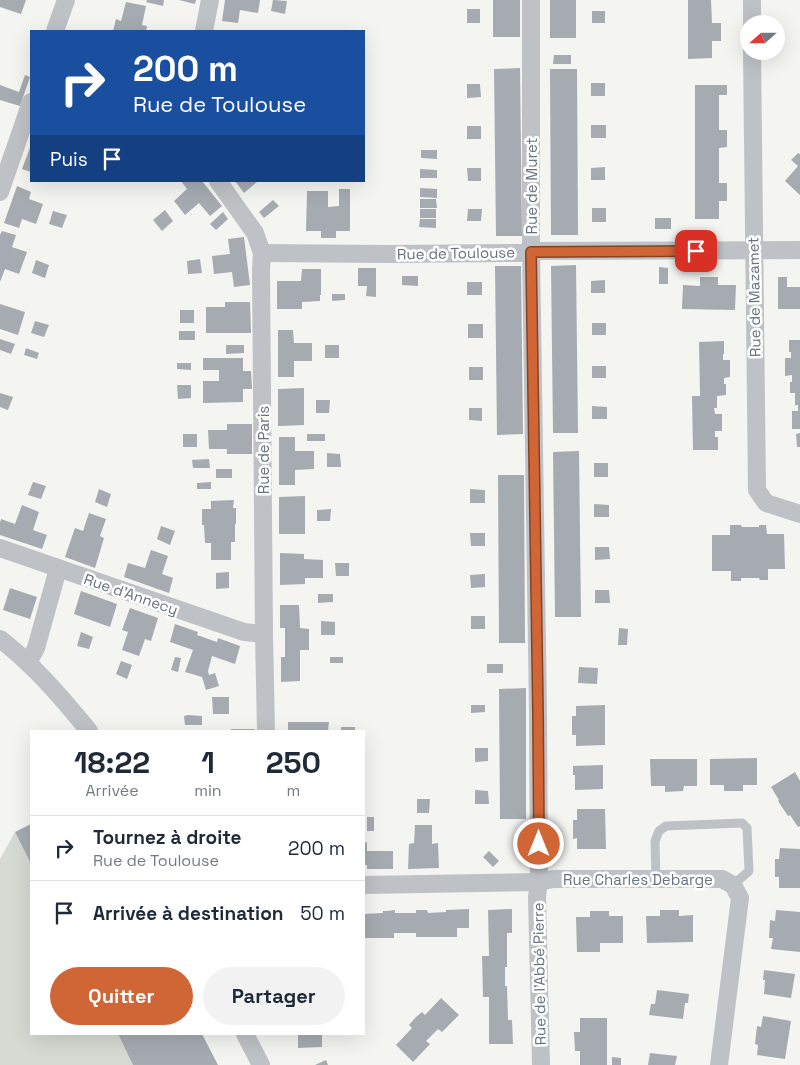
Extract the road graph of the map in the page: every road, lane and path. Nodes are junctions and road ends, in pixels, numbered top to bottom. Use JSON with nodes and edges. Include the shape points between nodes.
{"nodes":[{"id":1,"x":66,"y":0,"type":"edge"},
{"id":2,"x":210,"y":0,"type":"edge"},
{"id":3,"x":531,"y":0,"type":"edge"},
{"id":4,"x":752,"y":0,"type":"edge"},
{"id":5,"x":752,"y":15,"type":"edge"},
{"id":6,"x":55,"y":30,"type":"edge"},
{"id":7,"x":204,"y":30,"type":"edge"},
{"id":8,"x":752,"y":60,"type":"edge"},
{"id":9,"x":30,"y":105,"type":"edge"},
{"id":10,"x":219,"y":182,"type":"edge"},
{"id":11,"x":0,"y":192,"type":"edge"},
{"id":12,"x":800,"y":250,"type":"edge"},
{"id":13,"x":754,"y":251,"type":"junction"},
{"id":14,"x":531,"y":252,"type":"junction"},
{"id":15,"x":262,"y":253,"type":"junction"},
{"id":16,"x":800,"y":514,"type":"edge"},
{"id":17,"x":0,"y":548,"type":"edge"},
{"id":18,"x":58,"y":569,"type":"junction"},
{"id":19,"x":264,"y":634,"type":"junction"},
{"id":20,"x":0,"y":639,"type":"edge"},
{"id":21,"x":28,"y":663,"type":"junction"},
{"id":22,"x":88,"y":730,"type":"edge"},
{"id":23,"x":266,"y":730,"type":"edge"},
{"id":24,"x":656,"y":879,"type":"junction"},
{"id":25,"x":539,"y":882,"type":"junction"},
{"id":26,"x":365,"y":885,"type":"edge"},
{"id":27,"x":733,"y":885,"type":"junction"},
{"id":28,"x":246,"y":1035,"type":"edge"},
{"id":29,"x":261,"y":1065,"type":"edge"},
{"id":30,"x":541,"y":1065,"type":"edge"},
{"id":31,"x":720,"y":1065,"type":"edge"}],
"edges":[{"from":1,"to":6,"type":"street"},
{"from":2,"to":7,"type":"street"},
{"from":3,"to":14,"type":"street","name":"Rue de Muret"},
{"from":4,"to":5,"type":"street"},
{"from":8,"to":13,"type":"street","name":"Rue de Mazamet"},
{"from":9,"to":11,"type":"street"},
{"from":10,"to":15,"type":"street","name":"Rue de Paris","via":[[255,233]]},
{"from":12,"to":13,"type":"street","name":"Rue de Toulouse"},
{"from":13,"to":14,"type":"street","name":"Rue de Toulouse"},
{"from":13,"to":16,"type":"street","name":"Rue de Mazamet","via":[[757,490],[766,504]]},
{"from":14,"to":15,"type":"street","name":"Rue de Toulouse"},
{"from":14,"to":25,"type":"street","name":"Rue de Muret"},
{"from":15,"to":19,"type":"street","name":"Rue de Paris"},
{"from":17,"to":18,"type":"street","name":"Rue d'Annecy"},
{"from":18,"to":19,"type":"street","name":"Rue d'Annecy","via":[[244,632]]},
{"from":18,"to":21,"type":"street","via":[[36,648]]},
{"from":19,"to":23,"type":"street","name":"Rue de Paris"},
{"from":20,"to":21,"type":"street"},
{"from":21,"to":22,"type":"street"},
{"from":24,"to":25,"type":"street","name":"Rue Charles Debarge","via":[[553,879]]},
{"from":24,"to":27,"type":"street","name":"Rue Charles Debarge","via":[[722,879]]},
{"from":24,"to":27,"type":"lane","via":[[655,841],[659,831],[666,826],[742,823],[747,828],[750,871]]},
{"from":25,"to":26,"type":"street","name":"Rue Charles Debarge"},
{"from":25,"to":30,"type":"street","name":"Rue de l'Abbé Pierre"},
{"from":27,"to":31,"type":"street","name":"Rue Charles Debarge","via":[[740,898]]},
{"from":28,"to":29,"type":"street"}]}
